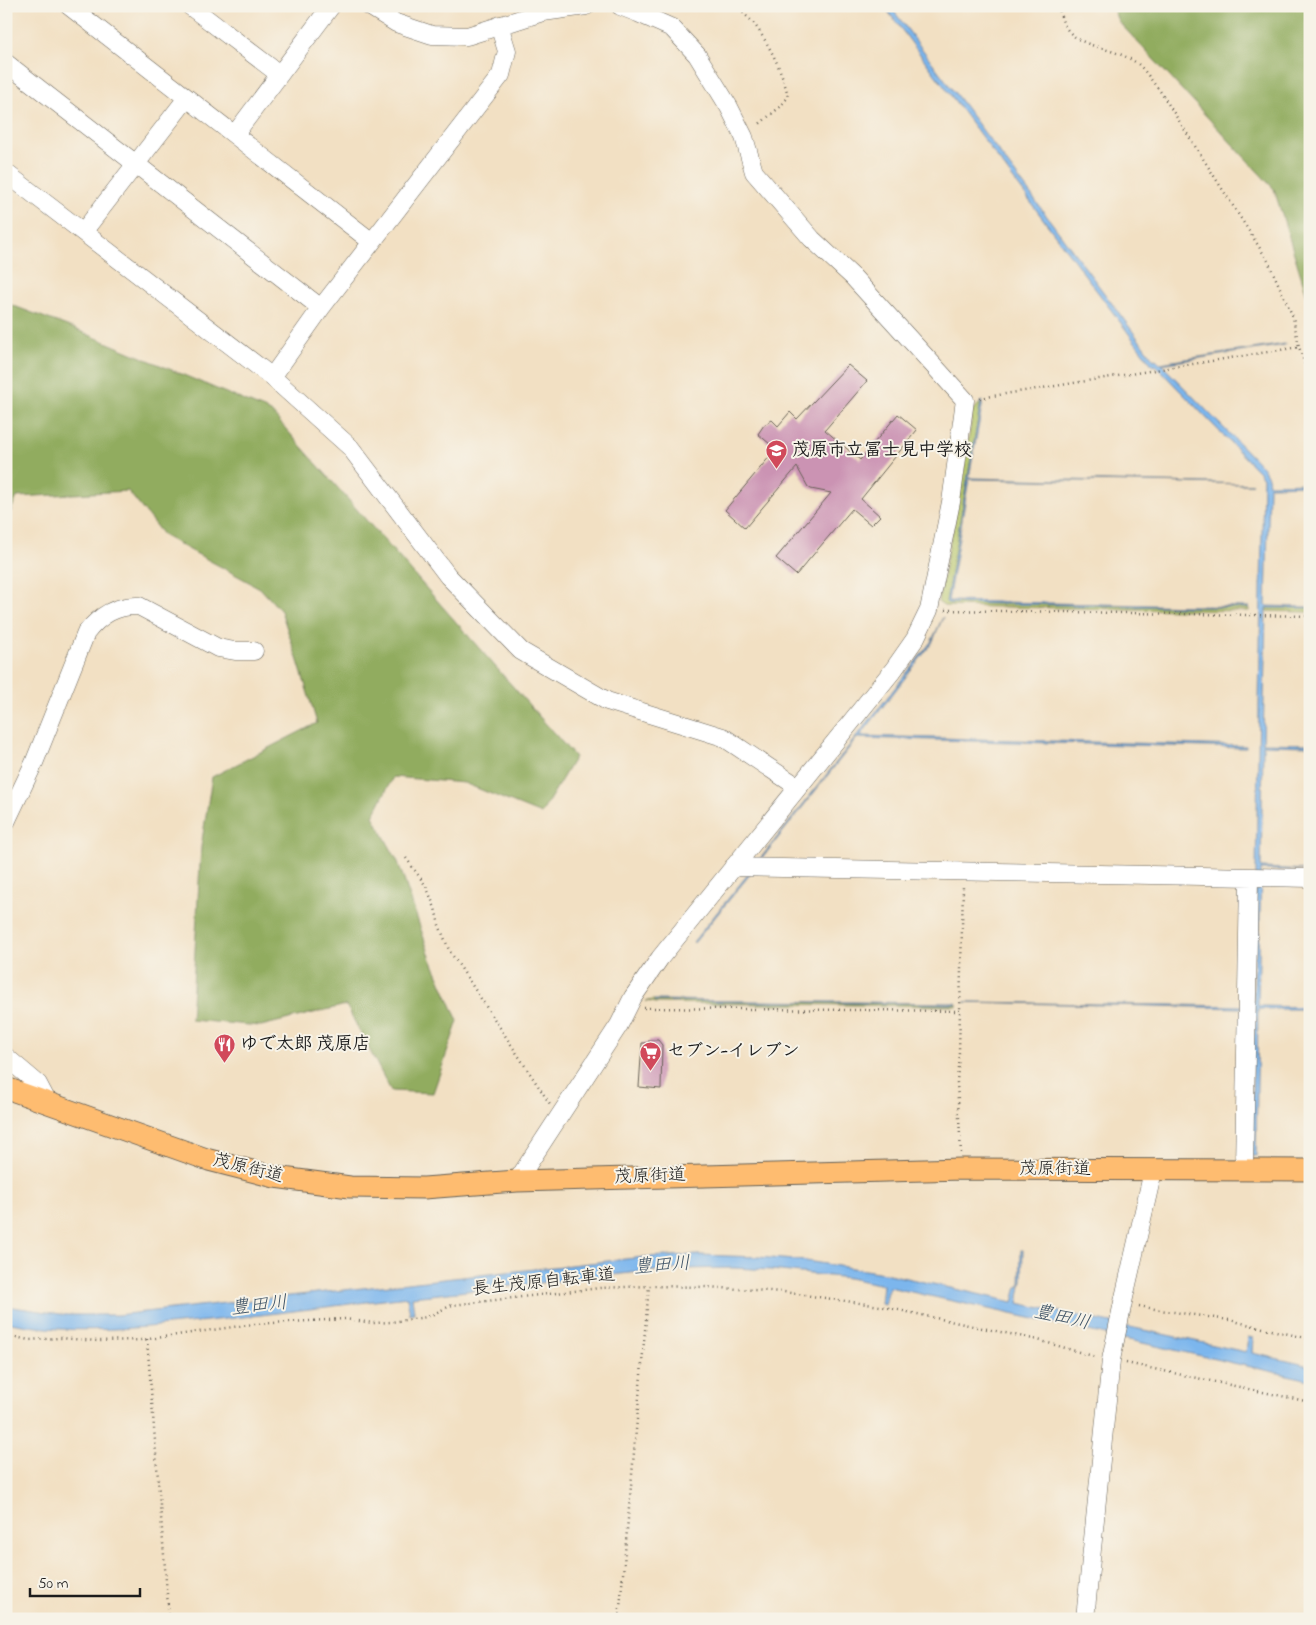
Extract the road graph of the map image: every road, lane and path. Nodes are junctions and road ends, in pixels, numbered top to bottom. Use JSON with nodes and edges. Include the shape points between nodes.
{"nodes":[{"id":1,"x":69,"y":6,"type":"edge"},
{"id":2,"x":190,"y":6,"type":"edge"},
{"id":3,"x":332,"y":6,"type":"edge"},
{"id":4,"x":369,"y":6,"type":"edge"},
{"id":5,"x":586,"y":6,"type":"edge"},
{"id":6,"x":620,"y":6,"type":"edge"},
{"id":7,"x":735,"y":6,"type":"edge"},
{"id":8,"x":1059,"y":6,"type":"edge"},
{"id":9,"x":499,"y":25,"type":"junction"},
{"id":10,"x":6,"y":63,"type":"edge"},
{"id":11,"x":279,"y":74,"type":"junction"},
{"id":12,"x":187,"y":98,"type":"junction"},
{"id":13,"x":235,"y":134,"type":"junction"},
{"id":14,"x":744,"y":137,"type":"junction"},
{"id":15,"x":136,"y":164,"type":"junction"},
{"id":16,"x":6,"y":173,"type":"edge"},
{"id":17,"x":83,"y":232,"type":"junction"},
{"id":18,"x":372,"y":242,"type":"junction"},
{"id":19,"x":321,"y":308,"type":"junction"},
{"id":20,"x":1299,"y":347,"type":"junction"},
{"id":21,"x":272,"y":377,"type":"junction"},
{"id":22,"x":1310,"y":379,"type":"edge"},
{"id":23,"x":965,"y":400,"type":"junction"},
{"id":24,"x":928,"y":610,"type":"junction"},
{"id":25,"x":1310,"y":616,"type":"edge"},
{"id":26,"x":254,"y":651,"type":"dead end"},
{"id":27,"x":798,"y":787,"type":"junction"},
{"id":28,"x":6,"y":822,"type":"edge"},
{"id":29,"x":406,"y":858,"type":"dead end"},
{"id":30,"x":733,"y":867,"type":"junction"},
{"id":31,"x":963,"y":872,"type":"junction"},
{"id":32,"x":1250,"y":877,"type":"junction"},
{"id":33,"x":1310,"y":878,"type":"edge"},
{"id":34,"x":628,"y":1008,"type":"junction"},
{"id":35,"x":960,"y":1011,"type":"junction"},
{"id":36,"x":6,"y":1057,"type":"edge"},
{"id":37,"x":6,"y":1088,"type":"edge"},
{"id":38,"x":48,"y":1103,"type":"junction"},
{"id":39,"x":559,"y":1118,"type":"junction"},
{"id":40,"x":962,"y":1169,"type":"junction"},
{"id":41,"x":1244,"y":1169,"type":"junction"},
{"id":42,"x":1310,"y":1170,"type":"edge"},
{"id":43,"x":1153,"y":1171,"type":"junction"},
{"id":44,"x":517,"y":1181,"type":"junction"},
{"id":45,"x":649,"y":1286,"type":"junction"},
{"id":46,"x":1122,"y":1302,"type":"junction"},
{"id":47,"x":6,"y":1335,"type":"edge"},
{"id":48,"x":147,"y":1339,"type":"junction"},
{"id":49,"x":1310,"y":1339,"type":"edge"},
{"id":50,"x":1111,"y":1360,"type":"junction"},
{"id":51,"x":1310,"y":1402,"type":"edge"},
{"id":52,"x":169,"y":1619,"type":"edge"},
{"id":53,"x":619,"y":1619,"type":"edge"},
{"id":54,"x":1085,"y":1619,"type":"edge"}],
"edges":[{"from":1,"to":12,"type":"street"},
{"from":2,"to":11,"type":"street"},
{"from":3,"to":11,"type":"street"},
{"from":4,"to":9,"type":"street","via":[[396,23],[432,35],[467,36]]},
{"from":5,"to":9,"type":"street","via":[[543,12]]},
{"from":6,"to":14,"type":"street","via":[[672,28],[697,54]]},
{"from":7,"to":14,"type":"path","via":[[754,24],[777,63],[788,97]]},
{"from":8,"to":20,"type":"path","via":[[1060,18],[1077,40],[1119,53],[1139,65],[1160,91],[1268,261],[1293,317]]},
{"from":9,"to":18,"type":"street","via":[[507,51],[502,75]]},
{"from":10,"to":15,"type":"street"},
{"from":11,"to":13,"type":"street"},
{"from":12,"to":13,"type":"street"},
{"from":12,"to":15,"type":"street"},
{"from":13,"to":18,"type":"street"},
{"from":14,"to":23,"type":"street","via":[[754,172],[812,239],[852,277]]},
{"from":15,"to":17,"type":"street"},
{"from":15,"to":19,"type":"street"},
{"from":16,"to":17,"type":"street"},
{"from":17,"to":21,"type":"street"},
{"from":18,"to":19,"type":"street"},
{"from":19,"to":21,"type":"street"},
{"from":20,"to":22,"type":"path"},
{"from":20,"to":23,"type":"path"},
{"from":21,"to":27,"type":"street","via":[[350,447],[448,576],[521,651],[607,701],[723,737]]},
{"from":23,"to":24,"type":"street","via":[[951,502]]},
{"from":24,"to":25,"type":"path"},
{"from":24,"to":27,"type":"street","via":[[916,639],[894,669]]},
{"from":26,"to":28,"type":"street","via":[[218,648],[139,606],[108,612],[86,633],[34,763]]},
{"from":27,"to":30,"type":"street"},
{"from":29,"to":39,"type":"path","via":[[426,886],[449,950]]},
{"from":30,"to":31,"type":"street"},
{"from":30,"to":34,"type":"street","via":[[660,958]]},
{"from":31,"to":32,"type":"street"},
{"from":31,"to":35,"type":"path"},
{"from":32,"to":33,"type":"street"},
{"from":32,"to":41,"type":"street"},
{"from":34,"to":35,"type":"path"},
{"from":34,"to":39,"type":"street"},
{"from":35,"to":40,"type":"path","via":[[957,1083]]},
{"from":36,"to":38,"type":"street","via":[[38,1084]]},
{"from":37,"to":38,"type":"main road","name":"茂原街道"},
{"from":38,"to":44,"type":"main road","name":"茂原街道","via":[[209,1160],[275,1177],[350,1187],[424,1188]]},
{"from":39,"to":44,"type":"street"},
{"from":40,"to":43,"type":"main road","name":"茂原街道"},
{"from":40,"to":44,"type":"main road","name":"茂原街道"},
{"from":41,"to":42,"type":"main road","name":"茂原街道"},
{"from":41,"to":43,"type":"main road","name":"茂原街道"},
{"from":43,"to":46,"type":"street"},
{"from":45,"to":48,"type":"path","name":"長生茂原自転車道","via":[[600,1288],[452,1305],[427,1317],[391,1322],[345,1319],[254,1324]]},
{"from":45,"to":50,"type":"path","name":"長生茂原自転車道","via":[[784,1292],[880,1306],[1038,1340]]},
{"from":45,"to":53,"type":"path"},
{"from":46,"to":49,"type":"path","via":[[1229,1320]]},
{"from":46,"to":50,"type":"street"},
{"from":47,"to":48,"type":"path","name":"長生茂原自転車道","via":[[28,1340]]},
{"from":48,"to":52,"type":"path"},
{"from":50,"to":51,"type":"path","name":"長生茂原自転車道"},
{"from":50,"to":54,"type":"street"}]}
